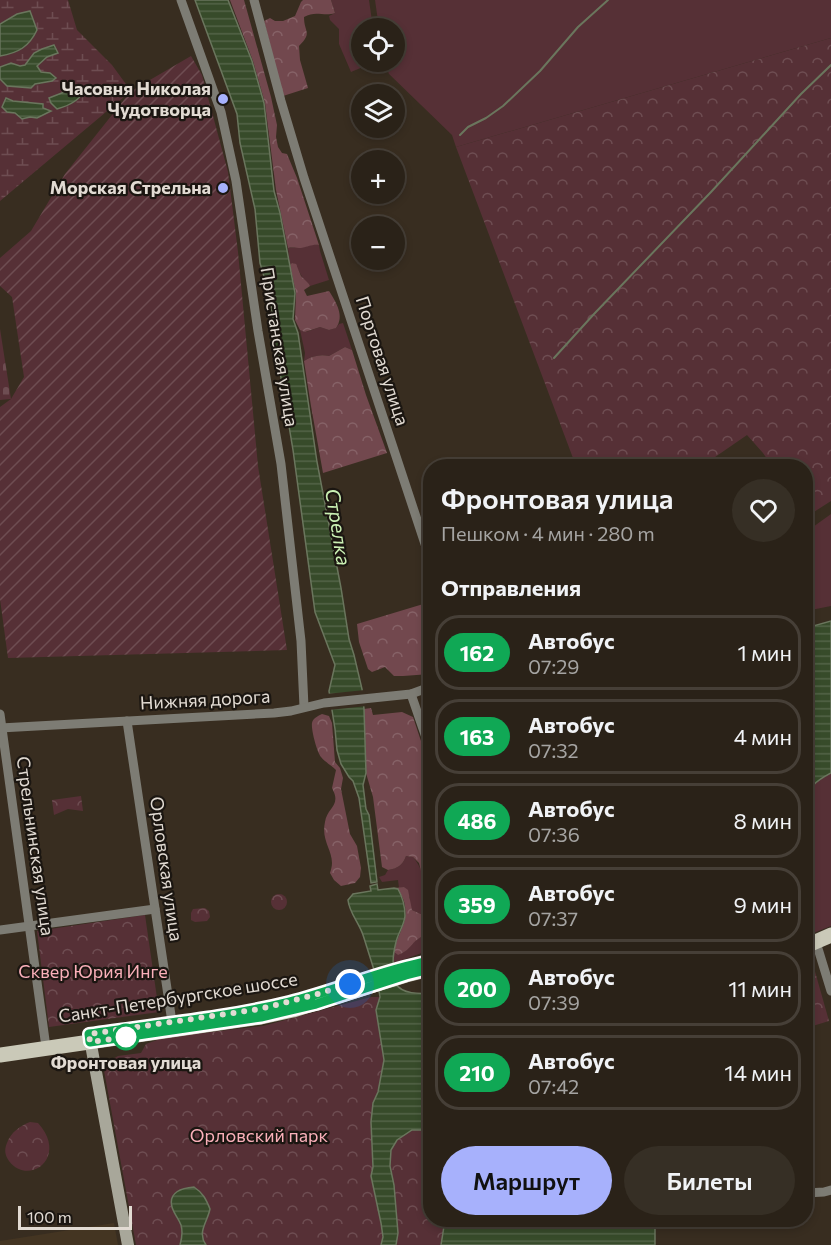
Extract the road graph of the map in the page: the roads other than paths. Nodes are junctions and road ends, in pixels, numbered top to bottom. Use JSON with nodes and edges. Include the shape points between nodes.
{"nodes":[{"id":1,"x":181,"y":0,"type":"edge"},
{"id":2,"x":254,"y":0,"type":"edge"},
{"id":3,"x":423,"y":538,"type":"edge"},
{"id":4,"x":423,"y":690,"type":"edge"},
{"id":5,"x":411,"y":694,"type":"junction"},
{"id":6,"x":304,"y":707,"type":"junction"},
{"id":7,"x":0,"y":714,"type":"edge"},
{"id":8,"x":127,"y":722,"type":"junction"},
{"id":9,"x":1,"y":728,"type":"edge"},
{"id":10,"x":423,"y":729,"type":"edge"},
{"id":11,"x":155,"y":909,"type":"junction"},
{"id":12,"x":29,"y":926,"type":"junction"},
{"id":13,"x":0,"y":930,"type":"edge"},
{"id":14,"x":831,"y":935,"type":"edge"},
{"id":15,"x":815,"y":947,"type":"edge"},
{"id":16,"x":423,"y":965,"type":"edge"},
{"id":17,"x":370,"y":982,"type":"junction"},
{"id":18,"x":831,"y":991,"type":"edge"},
{"id":19,"x":172,"y":1022,"type":"junction"},
{"id":20,"x":90,"y":1038,"type":"junction"},
{"id":21,"x":45,"y":1040,"type":"junction"},
{"id":22,"x":0,"y":1047,"type":"edge"},
{"id":23,"x":0,"y":1055,"type":"edge"},
{"id":24,"x":831,"y":1190,"type":"edge"},
{"id":25,"x":813,"y":1193,"type":"edge"},
{"id":26,"x":128,"y":1245,"type":"edge"}],
"edges":[{"from":1,"to":6,"type":"street","name":"Пристанская улица","via":[[221,112],[236,181],[282,464]]},
{"from":2,"to":3,"type":"street","name":"Портовая улица","via":[[304,178]]},
{"from":4,"to":5,"type":"street","name":"Нижняя дорога"},
{"from":5,"to":6,"type":"street","name":"Нижняя дорога"},
{"from":5,"to":10,"type":"street"},
{"from":6,"to":8,"type":"street","name":"Нижняя дорога","via":[[274,713]]},
{"from":7,"to":9,"type":"street","name":"Стрельнинская улица"},
{"from":8,"to":9,"type":"street","name":"Нижняя дорога"},
{"from":8,"to":11,"type":"street","name":"Орловская улица"},
{"from":9,"to":12,"type":"street","name":"Стрельнинская улица"},
{"from":11,"to":12,"type":"street"},
{"from":11,"to":19,"type":"street","name":"Орловская улица"},
{"from":12,"to":13,"type":"street"},
{"from":12,"to":21,"type":"street","name":"Стрельнинская улица"},
{"from":14,"to":15,"type":"main road"},
{"from":15,"to":18,"type":"street"},
{"from":16,"to":17,"type":"main road","name":"Санкт-Петербургское шоссе"},
{"from":17,"to":19,"type":"main road","name":"Санкт-Петербургское шоссе","via":[[260,1009]]},
{"from":17,"to":20,"type":"main road","name":"Санкт-Петербургское шоссе","via":[[316,1004],[261,1017]]},
{"from":19,"to":20,"type":"main road","name":"Санкт-Петербургское шоссе"},
{"from":20,"to":21,"type":"main road","name":"Санкт-Петербургское шоссе"},
{"from":20,"to":23,"type":"main road","name":"Санкт-Петербургское шоссе"},
{"from":20,"to":26,"type":"main road"},
{"from":21,"to":22,"type":"main road","name":"Санкт-Петербургское шоссе"},
{"from":24,"to":25,"type":"street"}]}
